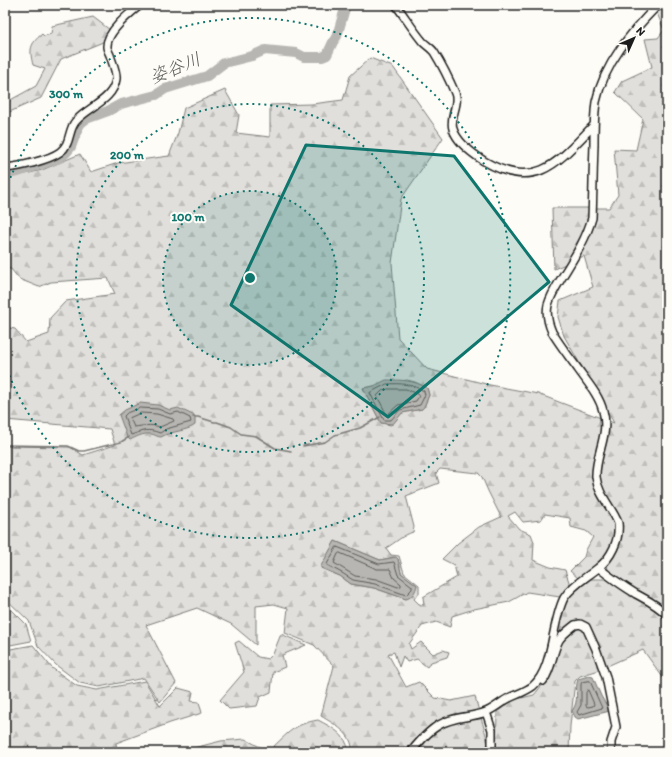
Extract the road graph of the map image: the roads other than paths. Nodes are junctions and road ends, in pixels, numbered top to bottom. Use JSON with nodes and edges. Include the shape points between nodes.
{"nodes":[{"id":1,"x":140,"y":5,"type":"edge"},
{"id":2,"x":396,"y":5,"type":"edge"},
{"id":3,"x":658,"y":5,"type":"edge"},
{"id":4,"x":594,"y":125,"type":"junction"},
{"id":5,"x":5,"y":168,"type":"edge"},
{"id":6,"x":599,"y":568,"type":"junction"},
{"id":7,"x":667,"y":616,"type":"edge"},
{"id":8,"x":535,"y":684,"type":"junction"},
{"id":9,"x":486,"y":712,"type":"junction"},
{"id":10,"x":411,"y":752,"type":"edge"},
{"id":11,"x":492,"y":752,"type":"edge"},
{"id":12,"x":611,"y":752,"type":"edge"}],
"edges":[{"from":1,"to":5,"type":"street","via":[[128,14],[108,38],[107,46],[116,78],[114,86],[101,102],[75,122],[65,148],[55,155]]},
{"from":2,"to":4,"type":"street","via":[[437,58],[456,95],[452,128],[477,157],[510,173],[534,173],[564,157]]},
{"from":3,"to":4,"type":"street","via":[[626,42],[605,77],[596,103]]},
{"from":4,"to":6,"type":"street","via":[[592,218],[580,249],[554,290],[547,313],[552,332],[588,383],[603,411],[604,436],[596,477],[598,486],[616,517],[619,530],[614,548]]},
{"from":6,"to":7,"type":"street","via":[[636,594],[657,605]]},
{"from":6,"to":8,"type":"street","via":[[564,598],[542,676]]},
{"from":8,"to":9,"type":"street"},
{"from":8,"to":12,"type":"street","via":[[541,684],[546,678],[558,641],[563,635],[575,625],[586,627],[606,677],[616,727]]},
{"from":9,"to":10,"type":"street","via":[[433,728]]},
{"from":9,"to":11,"type":"street","via":[[492,730]]}]}
